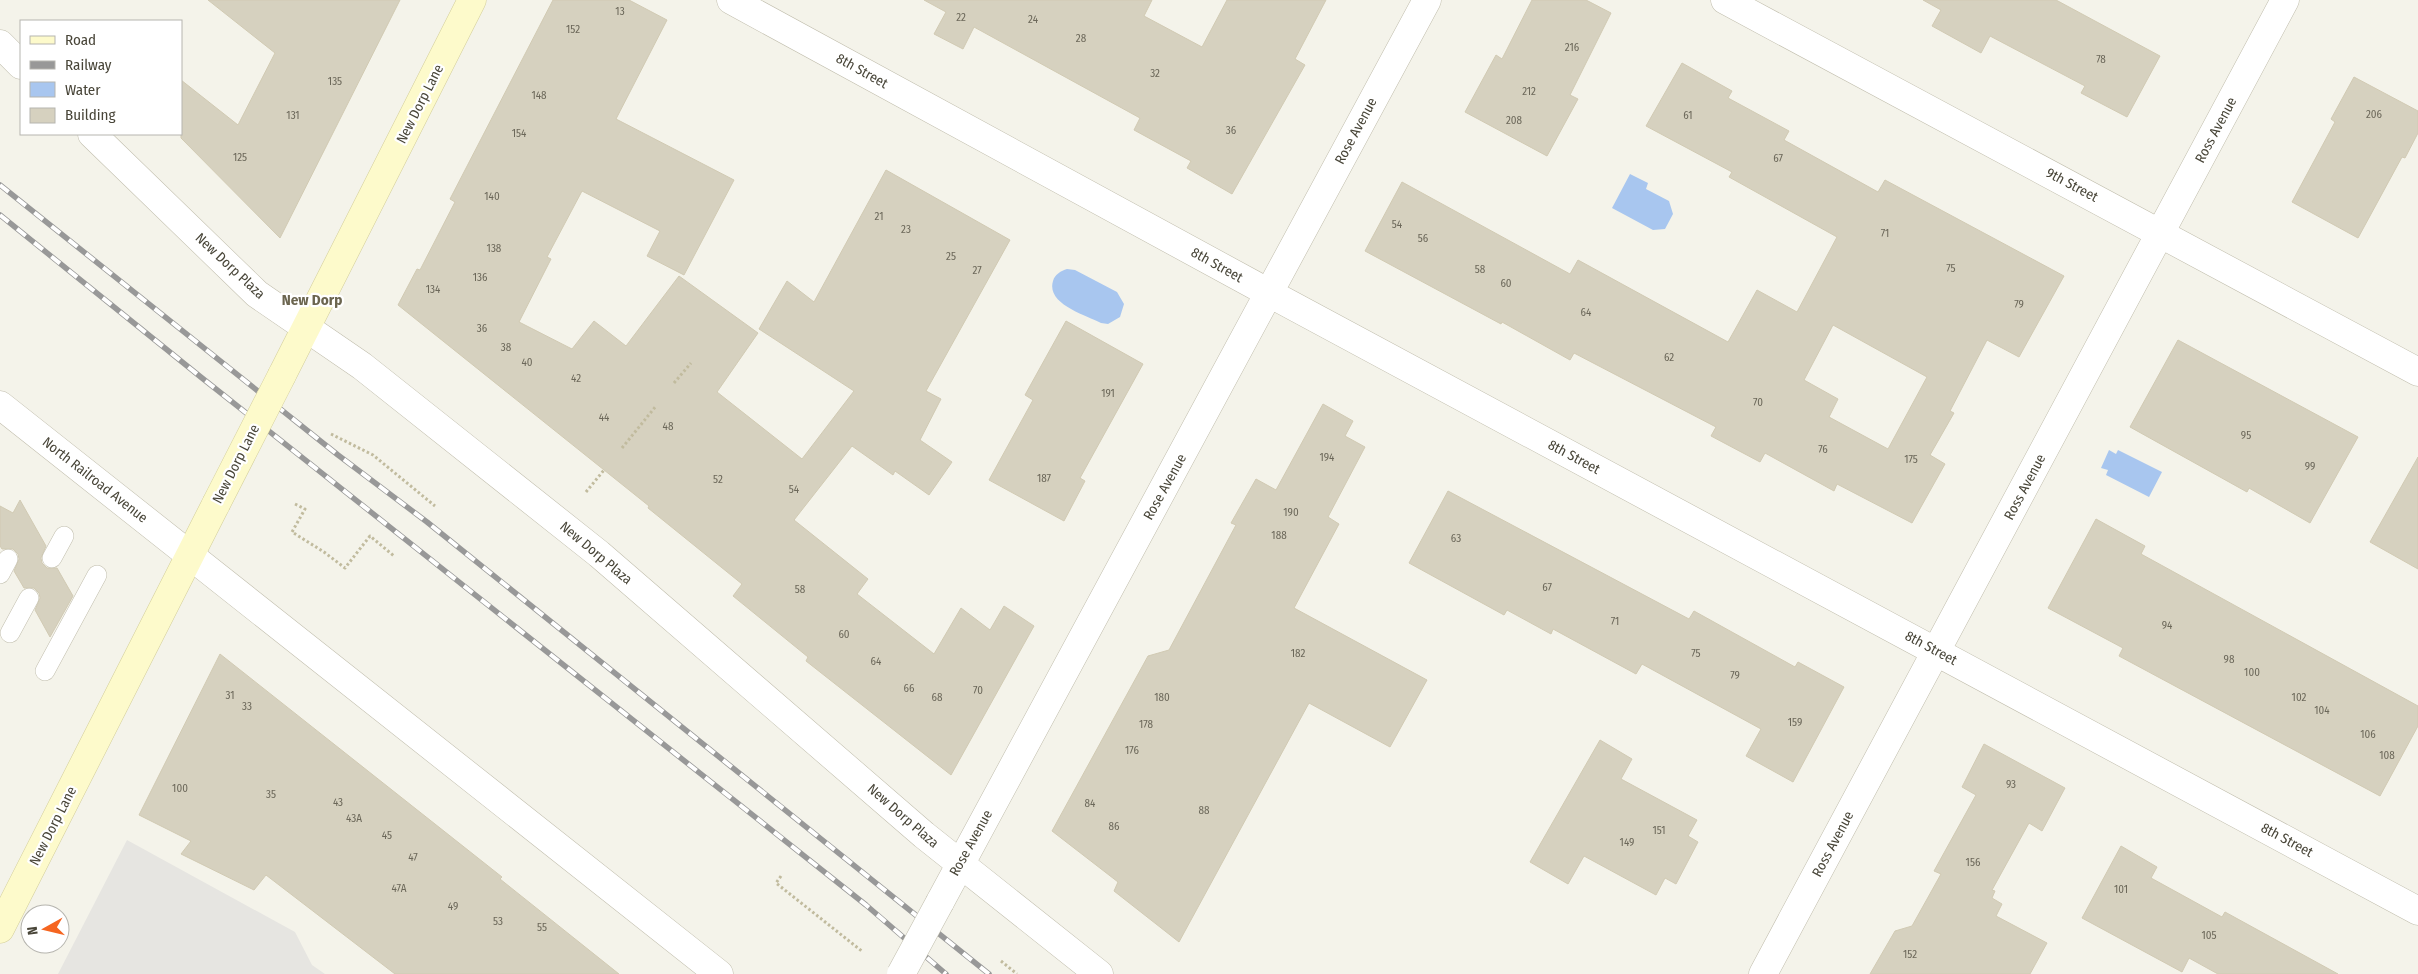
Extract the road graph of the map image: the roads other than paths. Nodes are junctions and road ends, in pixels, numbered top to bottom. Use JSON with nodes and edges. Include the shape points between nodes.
{"nodes":[{"id":1,"x":472,"y":0,"type":"edge"},
{"id":2,"x":732,"y":0,"type":"edge"},
{"id":3,"x":1427,"y":0,"type":"edge"},
{"id":4,"x":1724,"y":0,"type":"edge"},
{"id":5,"x":2285,"y":0,"type":"edge"},
{"id":6,"x":0,"y":44,"type":"edge"},
{"id":7,"x":20,"y":64,"type":"edge"},
{"id":8,"x":93,"y":135,"type":"edge"},
{"id":9,"x":2161,"y":233,"type":"junction"},
{"id":10,"x":1269,"y":293,"type":"junction"},
{"id":11,"x":307,"y":328,"type":"junction"},
{"id":12,"x":2418,"y":372,"type":"edge"},
{"id":13,"x":0,"y":405,"type":"edge"},
{"id":14,"x":64,"y":536,"type":"dead end"},
{"id":15,"x":190,"y":554,"type":"junction"},
{"id":16,"x":52,"y":558,"type":"dead end"},
{"id":17,"x":97,"y":575,"type":"dead end"},
{"id":18,"x":29,"y":598,"type":"dead end"},
{"id":19,"x":10,"y":633,"type":"dead end"},
{"id":20,"x":1937,"y":651,"type":"junction"},
{"id":21,"x":45,"y":671,"type":"dead end"},
{"id":22,"x":960,"y":864,"type":"junction"},
{"id":23,"x":2418,"y":911,"type":"edge"},
{"id":24,"x":0,"y":929,"type":"edge"},
{"id":25,"x":719,"y":974,"type":"edge"},
{"id":26,"x":901,"y":974,"type":"edge"},
{"id":27,"x":1099,"y":974,"type":"edge"},
{"id":28,"x":1763,"y":974,"type":"edge"}],
"edges":[{"from":1,"to":11,"type":"street","name":"New Dorp Lane"},
{"from":2,"to":10,"type":"street","name":"8th Street"},
{"from":3,"to":10,"type":"street","name":"Rose Avenue"},
{"from":4,"to":9,"type":"street","name":"9th Street"},
{"from":5,"to":9,"type":"street","name":"Ross Avenue"},
{"from":6,"to":7,"type":"street"},
{"from":8,"to":11,"type":"street","name":"New Dorp Plaza","via":[[257,294]]},
{"from":9,"to":12,"type":"street","name":"9th Street"},
{"from":9,"to":20,"type":"street","name":"Ross Avenue"},
{"from":10,"to":20,"type":"street","name":"8th Street"},
{"from":10,"to":22,"type":"street","name":"Rose Avenue"},
{"from":11,"to":15,"type":"street","name":"New Dorp Lane","bridge":true},
{"from":11,"to":22,"type":"street","name":"New Dorp Plaza","via":[[362,366],[599,554]]},
{"from":13,"to":15,"type":"street","name":"North Railroad Avenue"},
{"from":14,"to":16,"type":"lane"},
{"from":15,"to":24,"type":"street","name":"New Dorp Lane"},
{"from":15,"to":25,"type":"street"},
{"from":17,"to":21,"type":"lane"},
{"from":18,"to":19,"type":"lane"},
{"from":20,"to":23,"type":"street","name":"8th Street"},
{"from":20,"to":28,"type":"street","name":"Ross Avenue"},
{"from":22,"to":26,"type":"street","name":"Rose Avenue","bridge":true},
{"from":22,"to":27,"type":"street","name":"New Dorp Plaza"}]}
